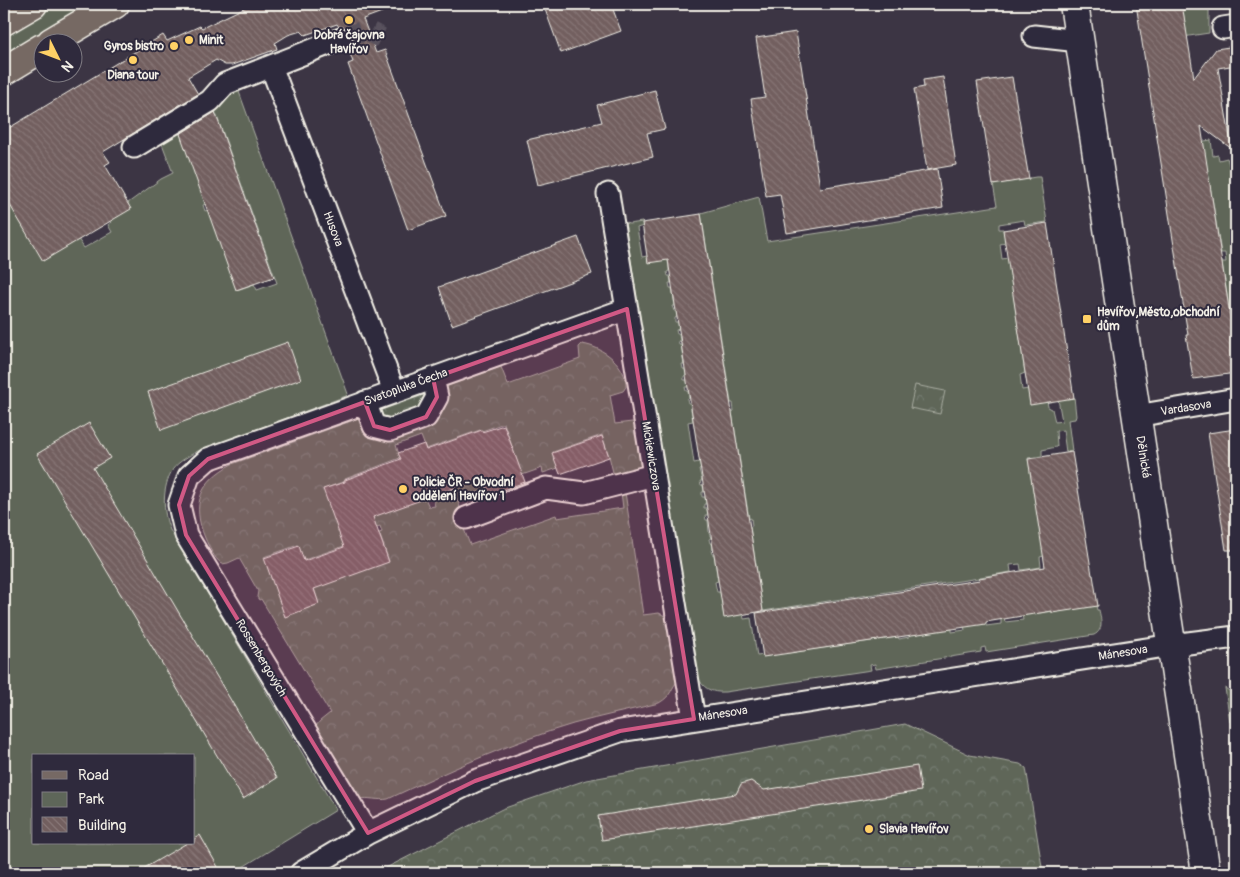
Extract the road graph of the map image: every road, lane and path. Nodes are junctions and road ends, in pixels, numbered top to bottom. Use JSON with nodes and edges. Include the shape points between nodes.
{"nodes":[{"id":1,"x":33,"y":4,"type":"edge"},
{"id":2,"x":115,"y":4,"type":"edge"},
{"id":3,"x":1074,"y":4,"type":"edge"},
{"id":4,"x":4,"y":21,"type":"edge"},
{"id":5,"x":68,"y":32,"type":"edge"},
{"id":6,"x":1034,"y":36,"type":"dead end"},
{"id":7,"x":341,"y":39,"type":"tunnel mouth"},
{"id":8,"x":1079,"y":41,"type":"junction"},
{"id":9,"x":32,"y":54,"type":"edge"},
{"id":10,"x":271,"y":66,"type":"junction"},
{"id":11,"x":4,"y":71,"type":"edge"},
{"id":12,"x":134,"y":147,"type":"dead end"},
{"id":13,"x":608,"y":194,"type":"dead end"},
{"id":14,"x":627,"y":309,"type":"junction"},
{"id":15,"x":432,"y":378,"type":"junction"},
{"id":16,"x":394,"y":391,"type":"junction"},
{"id":17,"x":1236,"y":400,"type":"edge"},
{"id":18,"x":364,"y":402,"type":"junction"},
{"id":19,"x":1136,"y":416,"type":"junction"},
{"id":20,"x":190,"y":476,"type":"joint"},
{"id":21,"x":654,"y":476,"type":"junction"},
{"id":22,"x":466,"y":518,"type":"dead end"},
{"id":23,"x":1236,"y":637,"type":"edge"},
{"id":24,"x":1172,"y":645,"type":"junction"},
{"id":25,"x":694,"y":719,"type":"junction"},
{"id":26,"x":368,"y":833,"type":"junction"},
{"id":27,"x":301,"y":873,"type":"edge"},
{"id":28,"x":1206,"y":873,"type":"edge"}],
"edges":[{"from":1,"to":4,"type":"main road"},
{"from":2,"to":5,"type":"main road"},
{"from":3,"to":8,"type":"street","name":"Dělnická"},
{"from":6,"to":8,"type":"street"},
{"from":7,"to":10,"type":"street"},
{"from":8,"to":19,"type":"street","name":"Dělnická"},
{"from":9,"to":11,"type":"main road"},
{"from":10,"to":12,"type":"street","via":[[225,84],[210,101]]},
{"from":10,"to":16,"type":"street","name":"Husova"},
{"from":13,"to":14,"type":"street","name":"Mickiewiczova"},
{"from":14,"to":15,"type":"street","name":"Svatopluka Čecha"},
{"from":14,"to":21,"type":"street","name":"Mickiewiczova"},
{"from":15,"to":16,"type":"street","name":"Svatopluka Čecha"},
{"from":15,"to":18,"type":"street","via":[[437,397],[426,417],[390,430],[374,426]]},
{"from":16,"to":18,"type":"street","name":"Svatopluka Čecha"},
{"from":17,"to":19,"type":"street","name":"Vardasova"},
{"from":18,"to":20,"type":"street","name":"Svatopluka Čecha","via":[[208,459]]},
{"from":19,"to":24,"type":"street","name":"Dělnická"},
{"from":20,"to":26,"type":"street","name":"Rossenbergových","via":[[179,505],[186,535]]},
{"from":21,"to":22,"type":"street","via":[[584,493],[546,488]]},
{"from":21,"to":25,"type":"street","name":"Mickiewiczova"},
{"from":23,"to":24,"type":"street","name":"Mánesova"},
{"from":24,"to":25,"type":"street","name":"Mánesova"},
{"from":24,"to":28,"type":"street","name":"Dělnická"},
{"from":25,"to":26,"type":"street","name":"Mánesova","via":[[620,731],[475,781]]},
{"from":26,"to":27,"type":"street","name":"Mánesova"}]}
